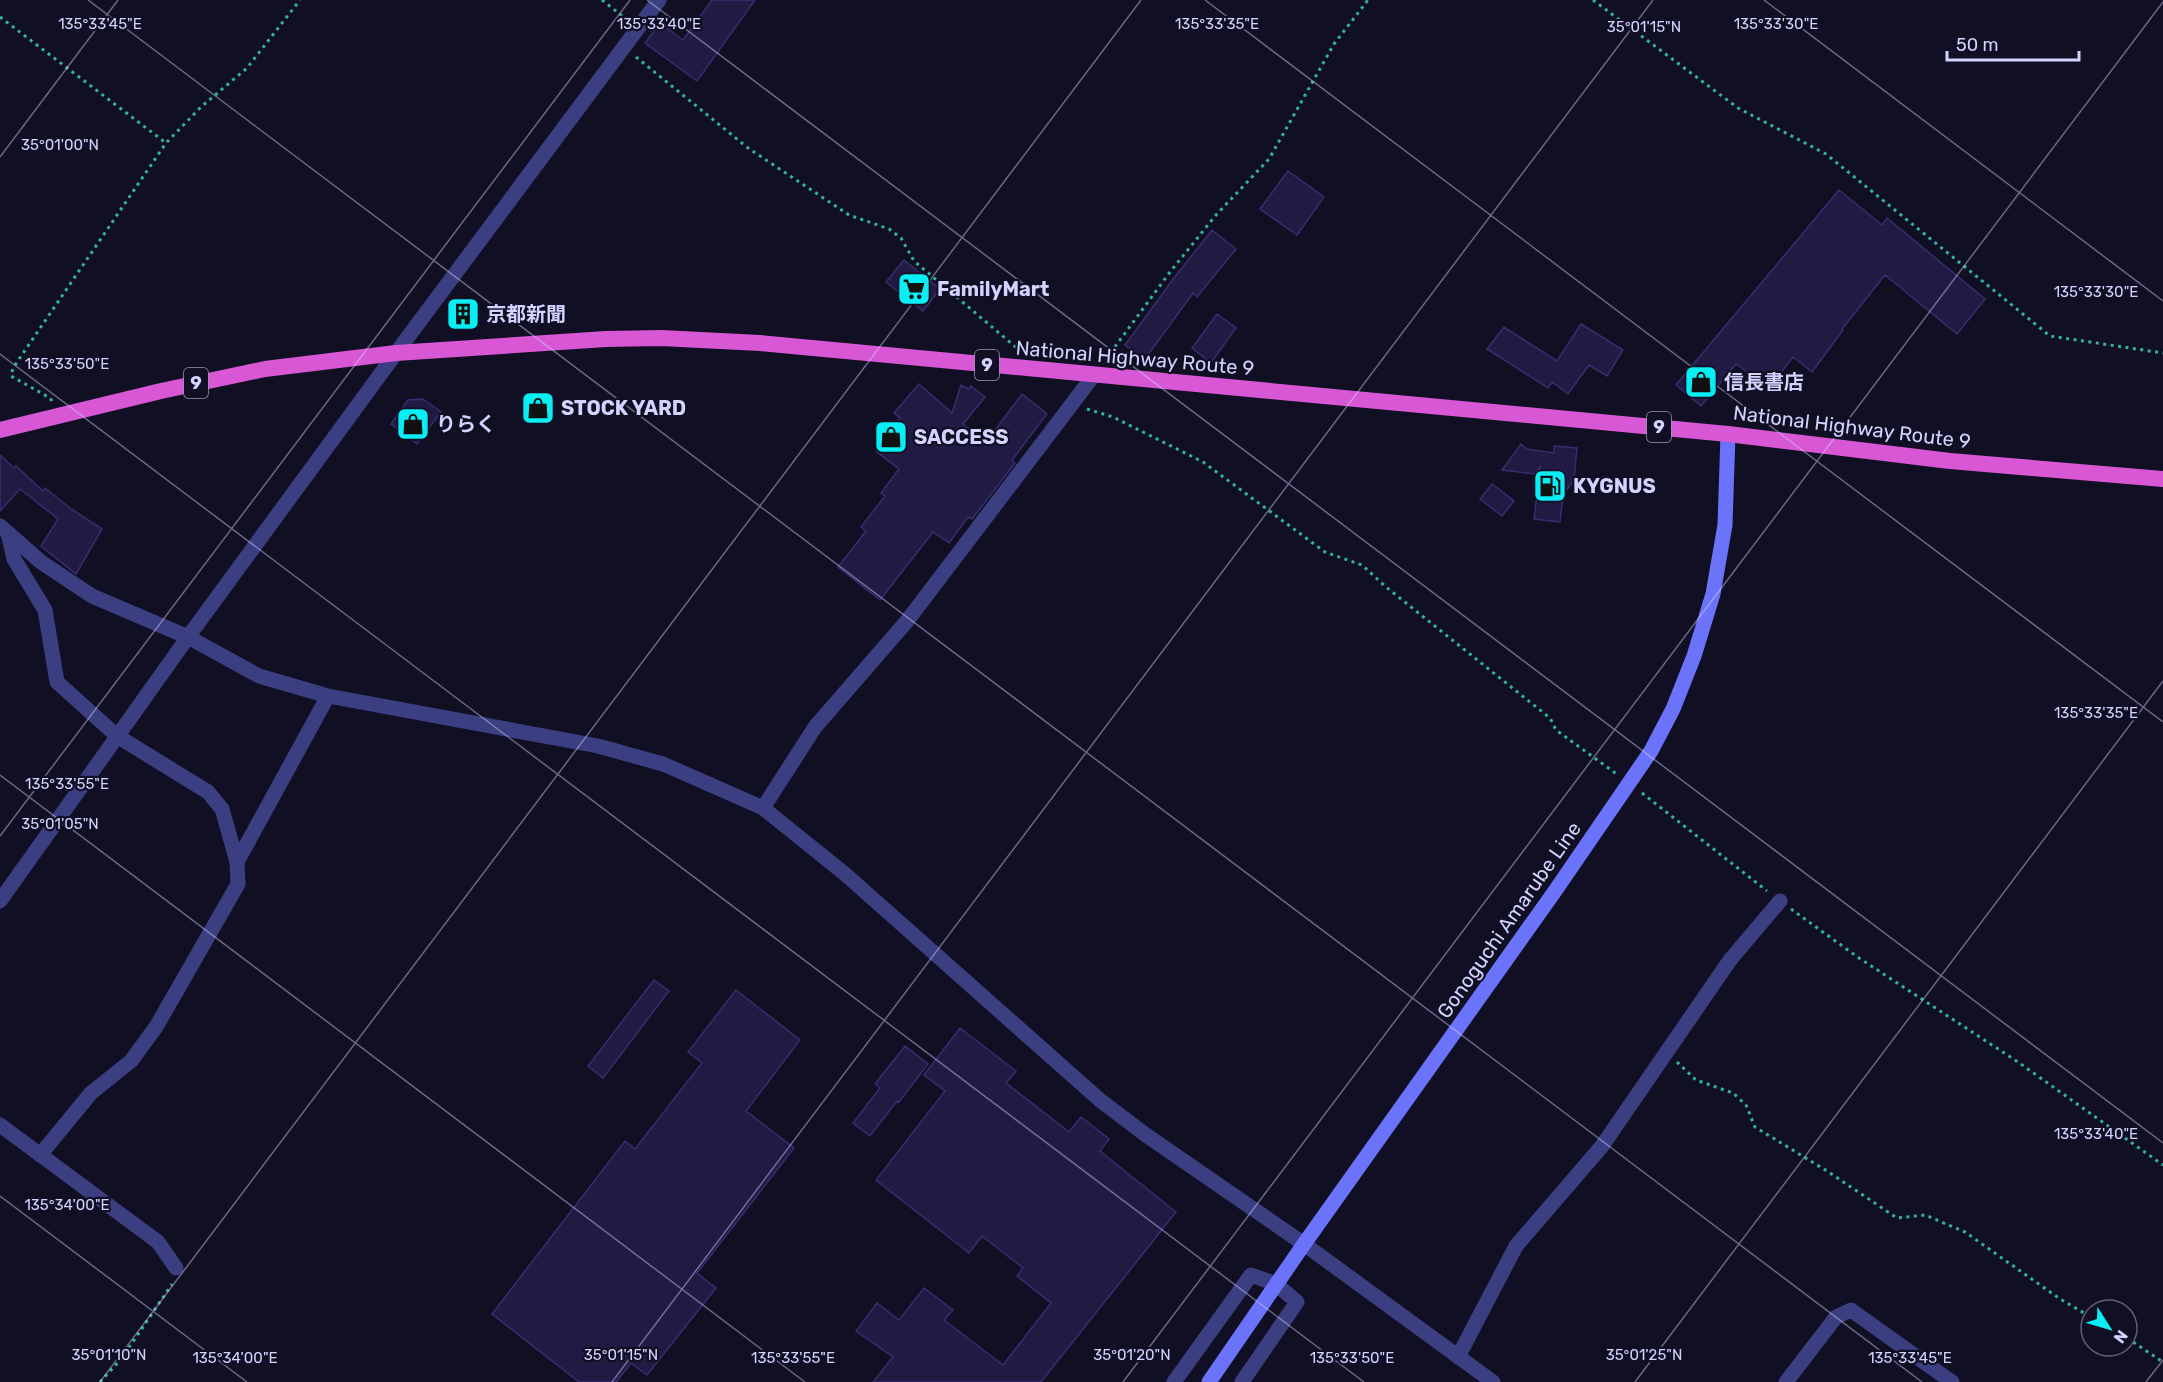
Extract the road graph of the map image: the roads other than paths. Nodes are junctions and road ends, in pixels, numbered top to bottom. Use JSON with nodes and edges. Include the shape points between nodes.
{"nodes":[{"id":1,"x":659,"y":0,"type":"edge"},
{"id":2,"x":396,"y":353,"type":"junction"},
{"id":3,"x":1094,"y":375,"type":"junction"},
{"id":4,"x":0,"y":430,"type":"edge"},
{"id":5,"x":1728,"y":434,"type":"junction"},
{"id":6,"x":2163,"y":479,"type":"edge"},
{"id":7,"x":4,"y":530,"type":"edge"},
{"id":8,"x":188,"y":637,"type":"junction"},
{"id":9,"x":328,"y":696,"type":"junction"},
{"id":10,"x":117,"y":736,"type":"junction"},
{"id":11,"x":763,"y":808,"type":"junction"},
{"id":12,"x":237,"y":862,"type":"junction"},
{"id":13,"x":0,"y":901,"type":"edge"},
{"id":14,"x":1780,"y":901,"type":"road end"},
{"id":15,"x":0,"y":1125,"type":"edge"},
{"id":16,"x":40,"y":1155,"type":"junction"},
{"id":17,"x":1304,"y":1244,"type":"junction"},
{"id":18,"x":176,"y":1268,"type":"road end"},
{"id":19,"x":1276,"y":1284,"type":"junction"},
{"id":20,"x":1458,"y":1356,"type":"junction"},
{"id":21,"x":1174,"y":1382,"type":"edge"},
{"id":22,"x":1209,"y":1382,"type":"edge"},
{"id":23,"x":1242,"y":1382,"type":"edge"},
{"id":24,"x":1493,"y":1382,"type":"edge"},
{"id":25,"x":1786,"y":1382,"type":"edge"},
{"id":26,"x":1952,"y":1382,"type":"edge"}],
"edges":[{"from":1,"to":2,"type":"street"},
{"from":2,"to":3,"type":"highway","name":"National Highway Route 9","number":"9","via":[[661,338],[760,343]]},
{"from":2,"to":4,"type":"highway","name":"National Highway Route 9","number":"9","via":[[265,369]]},
{"from":2,"to":8,"type":"street"},
{"from":3,"to":5,"type":"highway","name":"National Highway Route 9","number":"9"},
{"from":3,"to":11,"type":"street","via":[[907,621],[815,727]]},
{"from":5,"to":6,"type":"highway","name":"National Highway Route 9","number":"9","via":[[1950,461]]},
{"from":5,"to":17,"type":"main road","name":"Gonoguchi Amarube Line","via":[[1725,525],[1713,594],[1673,709],[1630,784]]},
{"from":7,"to":8,"type":"street","via":[[41,562],[92,596]]},
{"from":7,"to":10,"type":"street","via":[[14,559],[45,610],[57,682]]},
{"from":8,"to":9,"type":"street","via":[[260,676]]},
{"from":8,"to":10,"type":"street"},
{"from":9,"to":11,"type":"street","via":[[598,746],[663,764]]},
{"from":9,"to":12,"type":"street"},
{"from":10,"to":12,"type":"street","via":[[208,792],[222,809]]},
{"from":10,"to":13,"type":"street"},
{"from":11,"to":17,"type":"street","via":[[845,874],[1101,1101]]},
{"from":12,"to":16,"type":"street","via":[[238,884],[156,1028],[131,1060],[91,1093]]},
{"from":14,"to":20,"type":"street","via":[[1730,960],[1602,1146],[1516,1246]]},
{"from":15,"to":16,"type":"street"},
{"from":16,"to":18,"type":"street","via":[[158,1242]]},
{"from":17,"to":19,"type":"main road","name":"Gonoguchi Amarube Line"},
{"from":17,"to":20,"type":"street"},
{"from":19,"to":21,"type":"street","via":[[1251,1275]]},
{"from":19,"to":22,"type":"main road","name":"Gonoguchi Amarube Line"},
{"from":19,"to":23,"type":"street","via":[[1297,1302]]},
{"from":20,"to":24,"type":"street"},
{"from":25,"to":26,"type":"street","via":[[1836,1317],[1851,1310]]}]}
